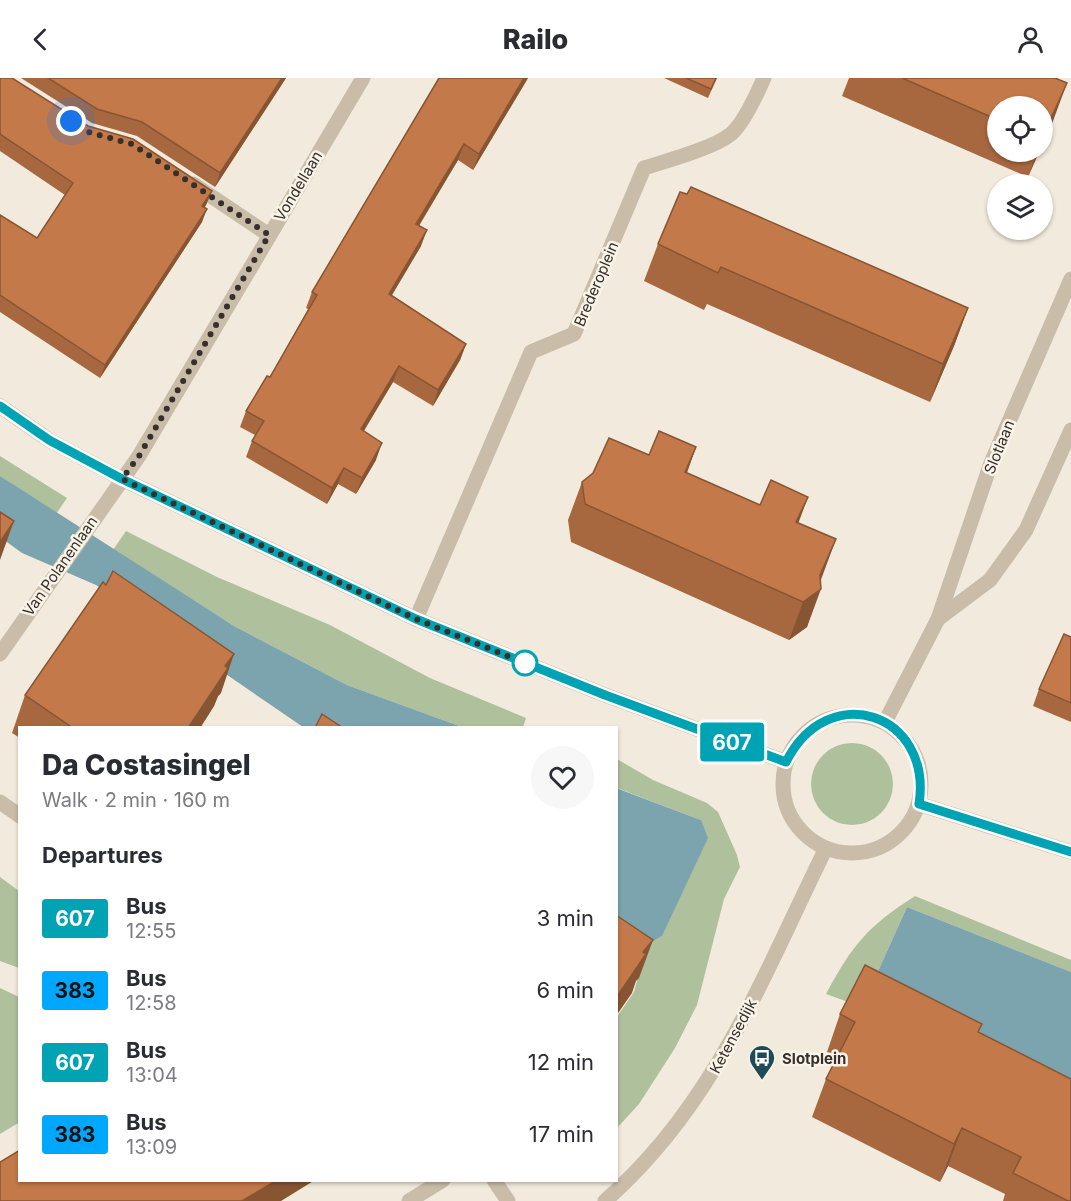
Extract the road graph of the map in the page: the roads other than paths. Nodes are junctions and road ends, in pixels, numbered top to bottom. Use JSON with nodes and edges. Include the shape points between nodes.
{"nodes":[{"id":1,"x":363,"y":78,"type":"edge"},
{"id":2,"x":764,"y":78,"type":"edge"},
{"id":3,"x":181,"y":176,"type":"edge"},
{"id":4,"x":269,"y":235,"type":"junction"},
{"id":5,"x":1071,"y":279,"type":"edge"},
{"id":6,"x":0,"y":406,"type":"edge"},
{"id":7,"x":1071,"y":430,"type":"edge"},
{"id":8,"x":122,"y":479,"type":"junction"},
{"id":9,"x":416,"y":619,"type":"junction"},
{"id":10,"x":938,"y":619,"type":"junction"},
{"id":11,"x":0,"y":654,"type":"edge"},
{"id":12,"x":885,"y":722,"type":"junction"},
{"id":13,"x":786,"y":762,"type":"junction"},
{"id":14,"x":0,"y":802,"type":"edge"},
{"id":15,"x":919,"y":804,"type":"junction"},
{"id":16,"x":18,"y":815,"type":"edge"},
{"id":17,"x":826,"y":848,"type":"junction"},
{"id":18,"x":1071,"y":852,"type":"edge"},
{"id":19,"x":440,"y":1182,"type":"edge"},
{"id":20,"x":495,"y":1182,"type":"edge"},
{"id":21,"x":409,"y":1201,"type":"edge"},
{"id":22,"x":508,"y":1201,"type":"edge"},
{"id":23,"x":605,"y":1201,"type":"edge"}],
"edges":[{"from":1,"to":4,"type":"street","name":"Vondellaan"},
{"from":2,"to":9,"type":"street","name":"Brederoplein","via":[[731,134],[684,156],[644,168],[574,334],[531,352]]},
{"from":3,"to":4,"type":"street"},
{"from":4,"to":8,"type":"street","name":"Vondellaan"},
{"from":5,"to":10,"type":"street","name":"Slotlaan","via":[[991,463]]},
{"from":6,"to":8,"type":"street","via":[[49,440]]},
{"from":7,"to":10,"type":"street","name":"Slotlaan","via":[[1026,530],[990,580]]},
{"from":8,"to":9,"type":"street"},
{"from":8,"to":11,"type":"street","name":"Van Polanenlaan"},
{"from":9,"to":13,"type":"street"},
{"from":10,"to":12,"type":"street","name":"Slotlaan"},
{"from":12,"to":13,"type":"street","via":[[866,715],[845,714],[826,719],[802,736]]},
{"from":12,"to":15,"type":"street","via":[[912,748],[920,766]]},
{"from":13,"to":17,"type":"street","via":[[783,788],[789,813],[798,828]]},
{"from":14,"to":16,"type":"street"},
{"from":15,"to":17,"type":"street","via":[[911,822],[882,847],[864,853]]},
{"from":15,"to":18,"type":"street"},
{"from":17,"to":23,"type":"street","name":"Ketensedijk","via":[[719,1065],[679,1122],[632,1178]]},
{"from":19,"to":21,"type":"street"},
{"from":20,"to":22,"type":"street"}]}
